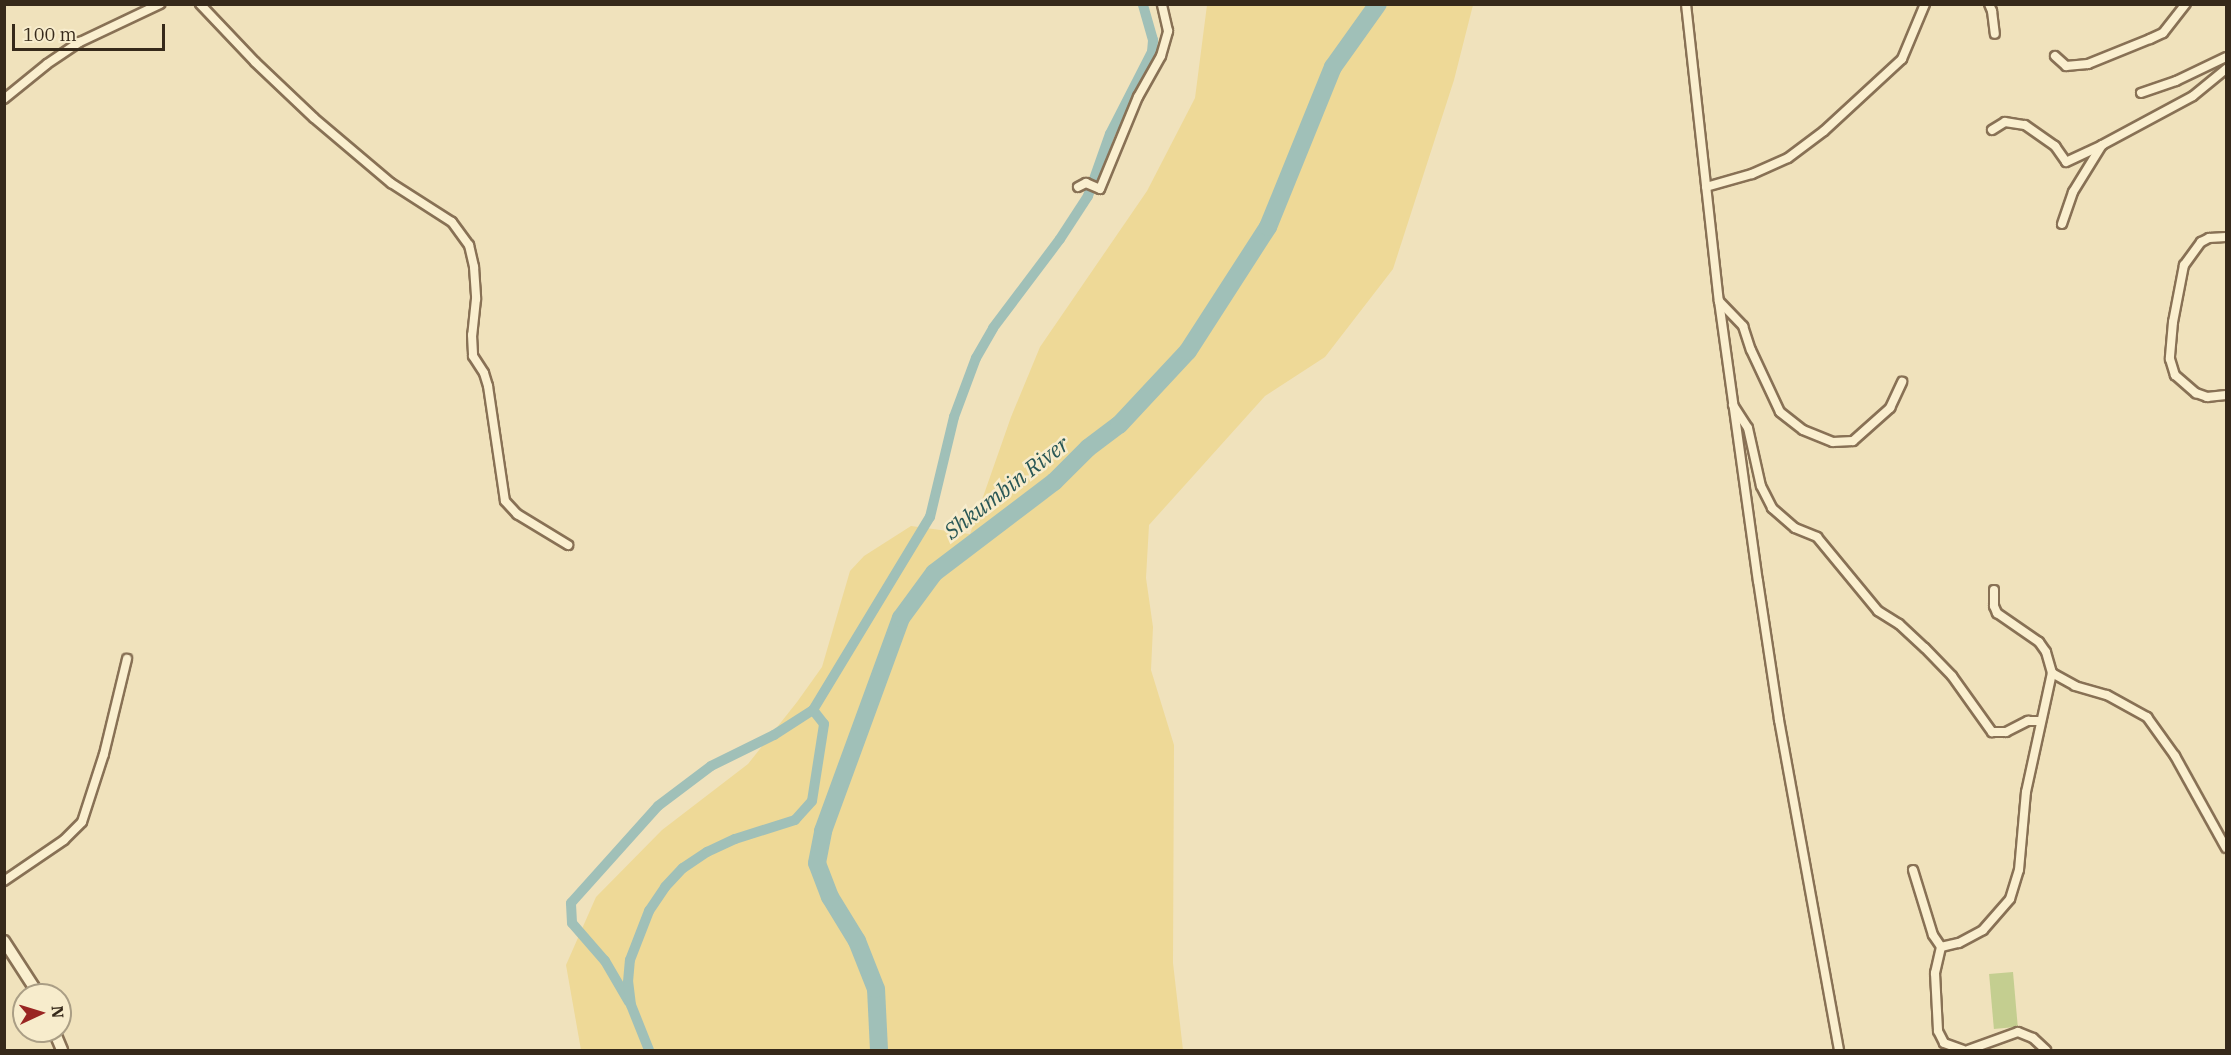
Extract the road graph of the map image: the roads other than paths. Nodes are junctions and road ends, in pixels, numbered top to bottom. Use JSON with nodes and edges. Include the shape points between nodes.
{"nodes":[{"id":1,"x":160,"y":4,"type":"edge"},
{"id":2,"x":200,"y":4,"type":"edge"},
{"id":3,"x":1162,"y":4,"type":"edge"},
{"id":4,"x":1686,"y":4,"type":"edge"},
{"id":5,"x":1925,"y":4,"type":"edge"},
{"id":6,"x":1989,"y":4,"type":"edge"},
{"id":7,"x":2186,"y":4,"type":"edge"},
{"id":8,"x":1995,"y":34,"type":"dead end"},
{"id":9,"x":2055,"y":56,"type":"dead end"},
{"id":10,"x":2226,"y":57,"type":"edge"},
{"id":11,"x":2226,"y":69,"type":"edge"},
{"id":12,"x":2141,"y":93,"type":"dead end"},
{"id":13,"x":4,"y":99,"type":"edge"},
{"id":14,"x":1992,"y":130,"type":"dead end"},
{"id":15,"x":2102,"y":145,"type":"junction"},
{"id":16,"x":1078,"y":187,"type":"dead end"},
{"id":17,"x":1706,"y":187,"type":"junction"},
{"id":18,"x":2062,"y":224,"type":"dead end"},
{"id":19,"x":2226,"y":237,"type":"edge"},
{"id":20,"x":1719,"y":301,"type":"junction"},
{"id":21,"x":1902,"y":382,"type":"dead end"},
{"id":22,"x":2226,"y":396,"type":"edge"},
{"id":23,"x":1732,"y":402,"type":"junction"},
{"id":24,"x":568,"y":545,"type":"dead end"},
{"id":25,"x":1994,"y":590,"type":"dead end"},
{"id":26,"x":127,"y":659,"type":"dead end"},
{"id":27,"x":2052,"y":673,"type":"junction"},
{"id":28,"x":2041,"y":721,"type":"junction"},
{"id":29,"x":2226,"y":848,"type":"edge"},
{"id":30,"x":1913,"y":870,"type":"dead end"},
{"id":31,"x":4,"y":882,"type":"edge"},
{"id":32,"x":4,"y":941,"type":"edge"},
{"id":33,"x":1941,"y":947,"type":"junction"},
{"id":34,"x":31,"y":983,"type":"edge"},
{"id":35,"x":1839,"y":1050,"type":"edge"},
{"id":36,"x":1963,"y":1050,"type":"edge"},
{"id":37,"x":1968,"y":1050,"type":"edge"},
{"id":38,"x":2046,"y":1050,"type":"edge"}],
"edges":[{"from":1,"to":13,"type":"street","via":[[80,42]]},
{"from":2,"to":24,"type":"street","via":[[314,118],[391,183],[452,222],[469,245],[476,299],[473,356],[488,386],[506,501],[517,514]]},
{"from":3,"to":16,"type":"street","via":[[1168,24],[1166,45],[1138,97],[1107,175],[1098,189],[1088,184]]},
{"from":4,"to":17,"type":"street"},
{"from":5,"to":17,"type":"street","via":[[1902,59],[1824,131],[1788,158],[1752,174]]},
{"from":6,"to":8,"type":"street"},
{"from":7,"to":9,"type":"street","via":[[2163,33],[2150,39],[2088,63],[2066,66]]},
{"from":10,"to":12,"type":"street"},
{"from":11,"to":15,"type":"street","via":[[2193,96]]},
{"from":14,"to":15,"type":"street","via":[[2005,122],[2025,124],[2055,146],[2066,162]]},
{"from":15,"to":18,"type":"street","via":[[2073,192]]},
{"from":17,"to":20,"type":"street"},
{"from":19,"to":22,"type":"street","via":[[2201,242],[2184,265],[2170,359],[2175,375],[2196,393]]},
{"from":20,"to":21,"type":"street","via":[[1743,326],[1780,412],[1803,430],[1833,442],[1853,441],[1890,408]]},
{"from":20,"to":23,"type":"street"},
{"from":23,"to":28,"type":"street","via":[[1748,428],[1761,486],[1772,508],[1795,528],[1817,537],[1878,611],[1899,624],[1952,676],[1992,732],[2006,732],[2028,721]]},
{"from":23,"to":35,"type":"street","via":[[1779,720]]},
{"from":25,"to":27,"type":"street","via":[[1997,613],[2039,642]]},
{"from":26,"to":31,"type":"street","via":[[104,754],[82,822],[64,840]]},
{"from":27,"to":28,"type":"street"},
{"from":27,"to":29,"type":"street","via":[[2075,686],[2107,695],[2147,717],[2175,756]]},
{"from":28,"to":33,"type":"street","via":[[2026,792],[2019,870],[2010,899],[1983,930],[1959,943]]},
{"from":30,"to":33,"type":"street","via":[[1933,935]]},
{"from":32,"to":34,"type":"street"},
{"from":33,"to":36,"type":"street","via":[[1935,973],[1938,1030],[1944,1043]]},
{"from":37,"to":38,"type":"street","via":[[2018,1032],[2033,1038]]}]}
